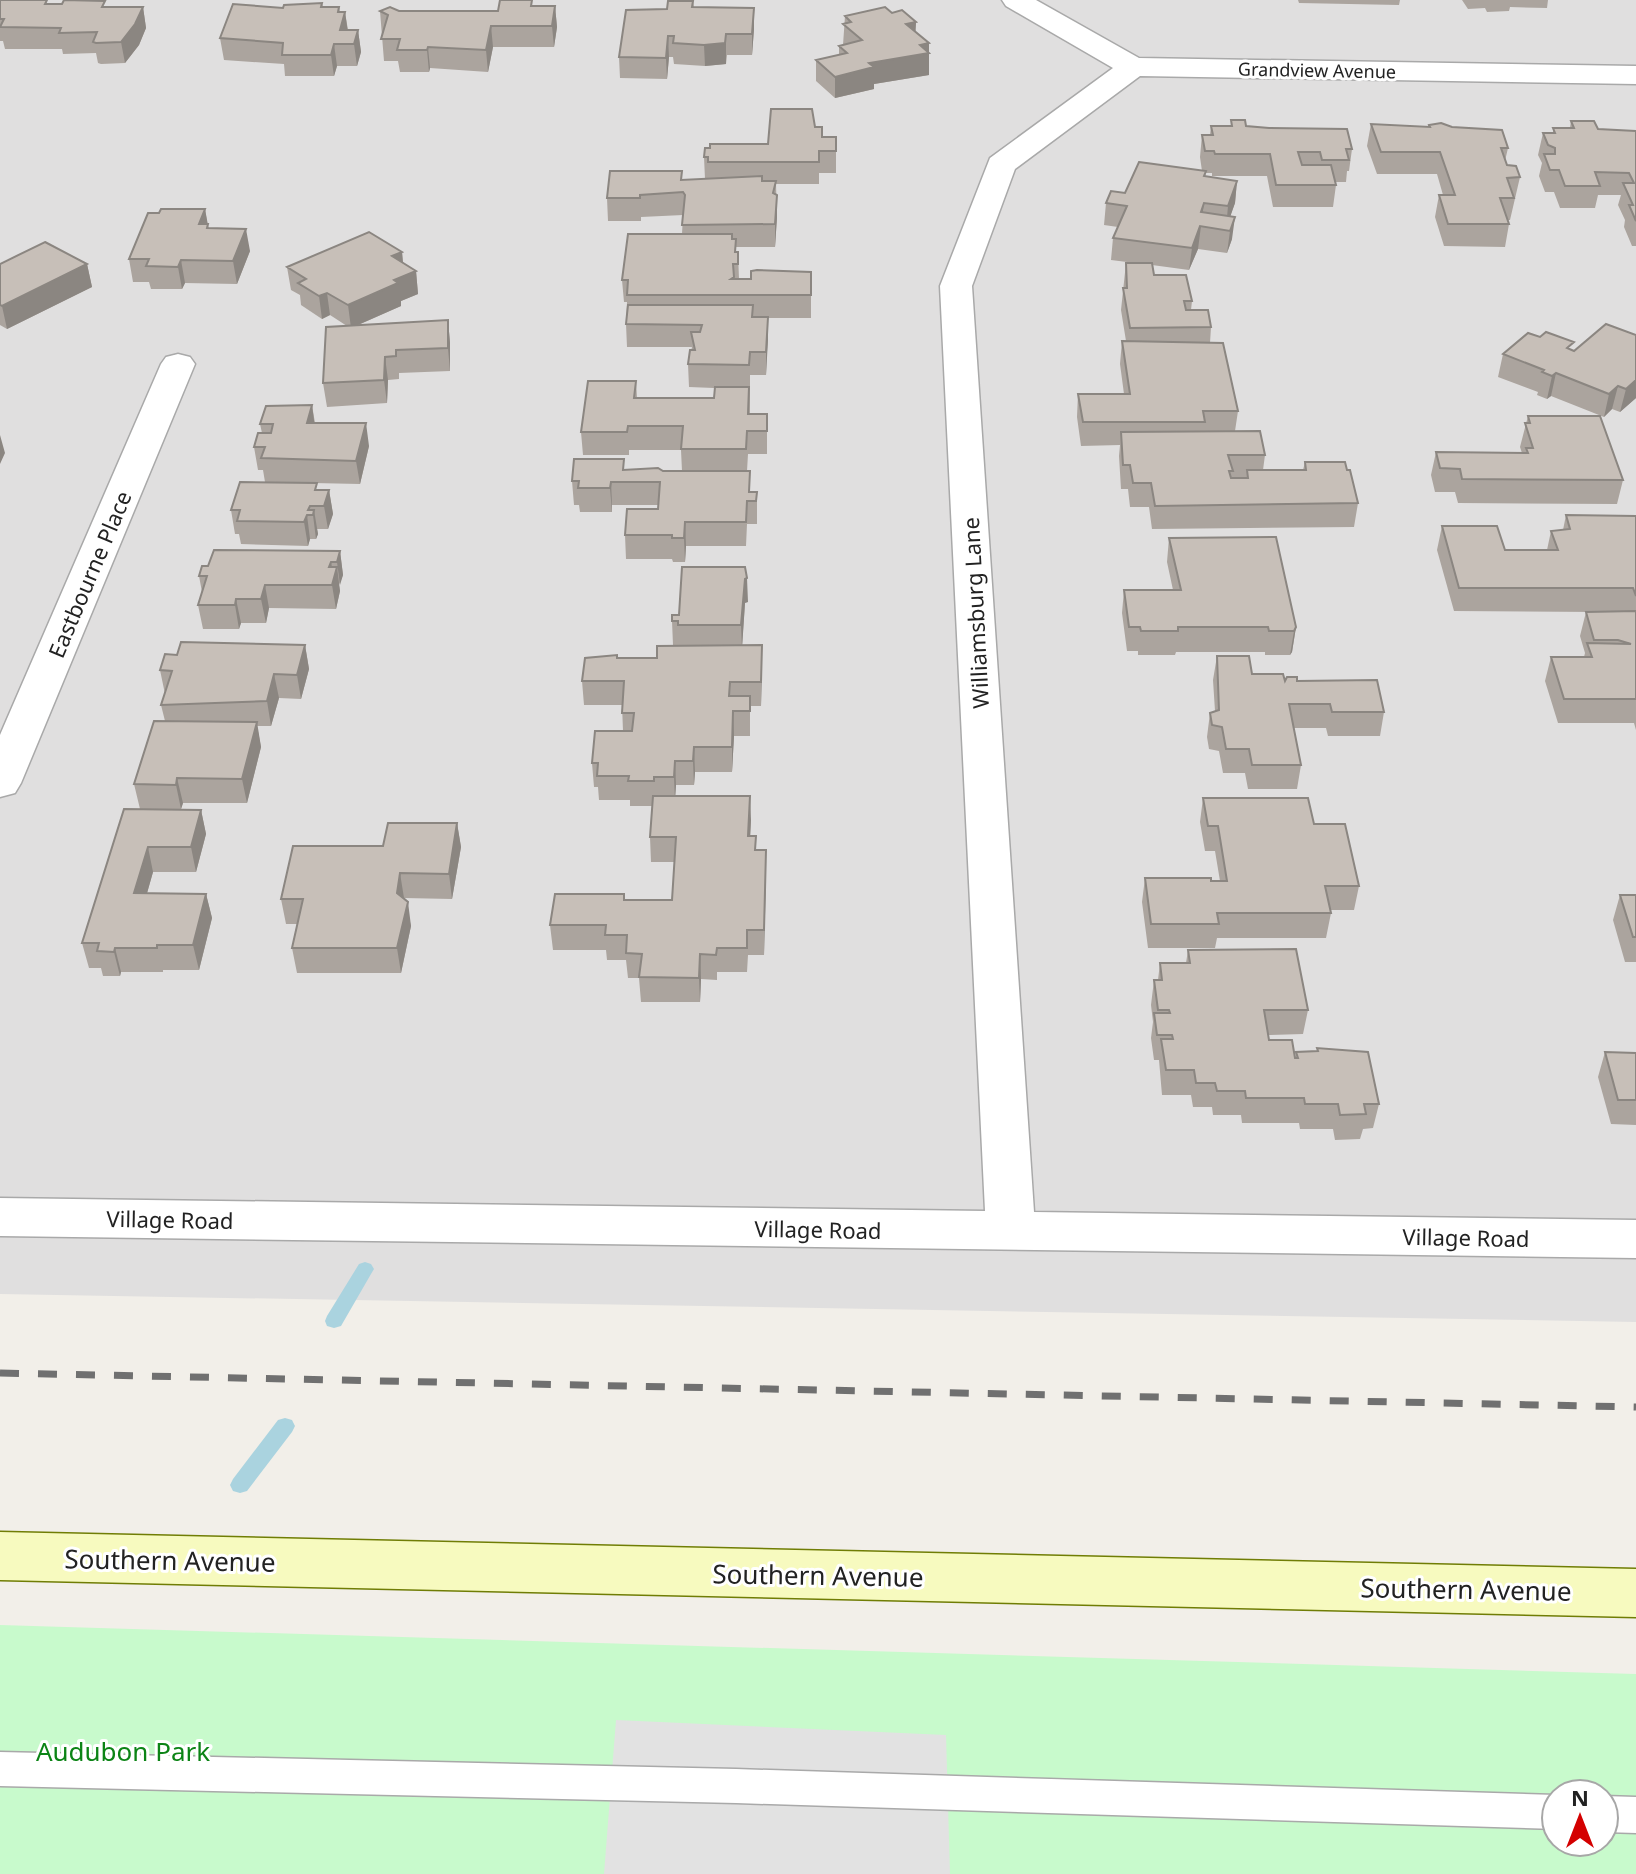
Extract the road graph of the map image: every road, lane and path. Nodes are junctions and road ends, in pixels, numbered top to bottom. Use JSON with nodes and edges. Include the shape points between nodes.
{"nodes":[{"id":1,"x":1016,"y":0,"type":"edge"},
{"id":2,"x":1133,"y":67,"type":"junction"},
{"id":3,"x":1636,"y":75,"type":"edge"},
{"id":4,"x":178,"y":364,"type":"dead end"},
{"id":5,"x":0,"y":783,"type":"edge"},
{"id":6,"x":0,"y":1217,"type":"edge"},
{"id":7,"x":1011,"y":1232,"type":"junction"},
{"id":8,"x":1636,"y":1239,"type":"edge"},
{"id":9,"x":0,"y":1556,"type":"edge"},
{"id":10,"x":1636,"y":1593,"type":"edge"},
{"id":11,"x":0,"y":1769,"type":"edge"},
{"id":12,"x":1540,"y":1811,"type":"edge"}],
"edges":[{"from":1,"to":2,"type":"street","name":"Grandview Avenue"},
{"from":2,"to":3,"type":"street","name":"Grandview Avenue"},
{"from":2,"to":7,"type":"street","name":"Williamsburg Lane","via":[[1001,165],[956,286]]},
{"from":4,"to":5,"type":"street","name":"Eastbourne Place"},
{"from":6,"to":7,"type":"street","name":"Village Road"},
{"from":7,"to":8,"type":"street","name":"Village Road"},
{"from":9,"to":10,"type":"street","name":"Southern Avenue"},
{"from":11,"to":12,"type":"lane"}]}
